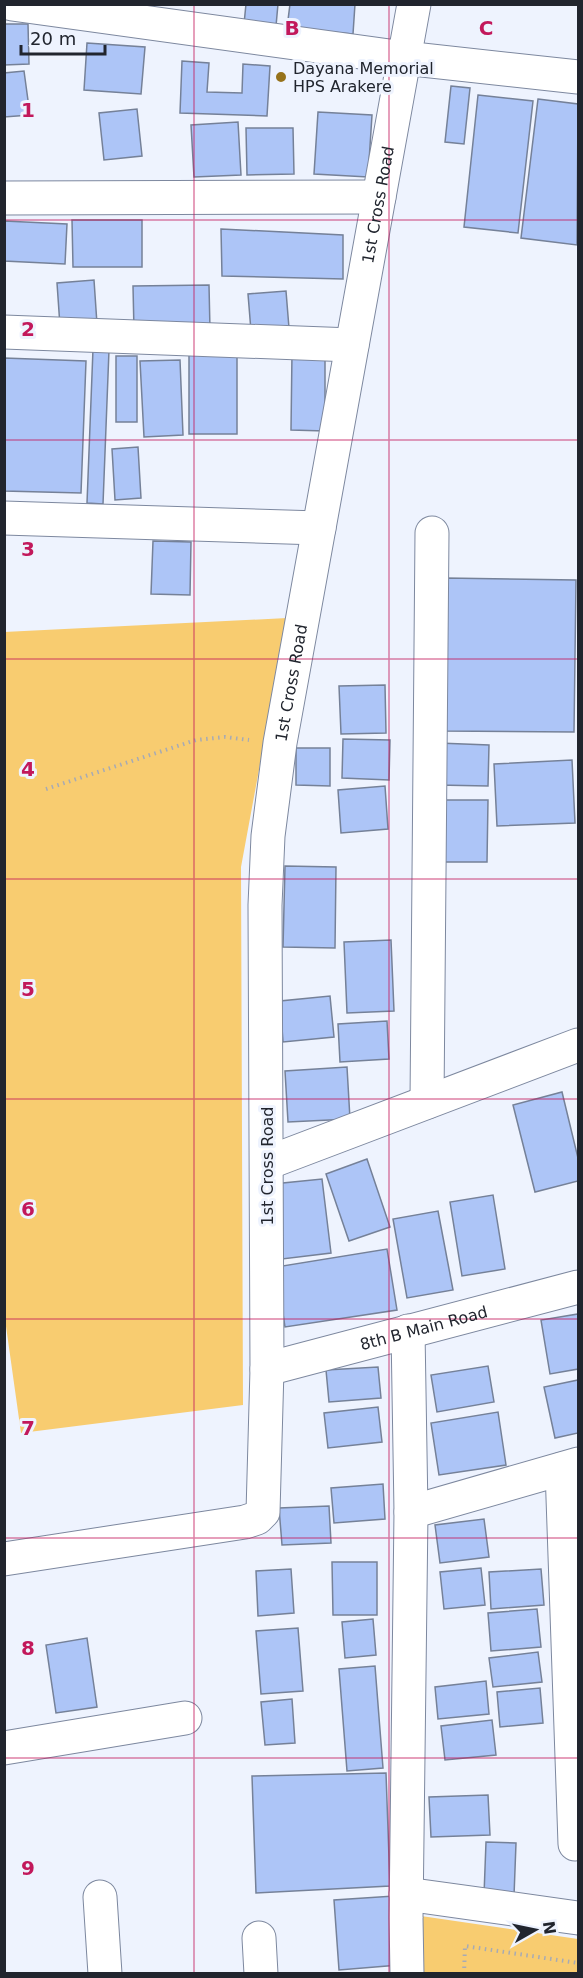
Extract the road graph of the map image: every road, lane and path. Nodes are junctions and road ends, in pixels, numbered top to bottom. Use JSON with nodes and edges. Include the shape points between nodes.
{"nodes":[{"id":1,"x":12,"y":4,"type":"edge"},
{"id":2,"x":414,"y":4,"type":"edge"},
{"id":3,"x":404,"y":58,"type":"junction"},
{"id":4,"x":579,"y":77,"type":"edge"},
{"id":5,"x":379,"y":197,"type":"junction"},
{"id":6,"x":4,"y":198,"type":"edge"},
{"id":7,"x":4,"y":332,"type":"edge"},
{"id":8,"x":352,"y":345,"type":"junction"},
{"id":9,"x":4,"y":518,"type":"edge"},
{"id":10,"x":319,"y":528,"type":"junction"},
{"id":11,"x":432,"y":533,"type":"dead end"},
{"id":12,"x":280,"y":743,"type":"junction"},
{"id":13,"x":46,"y":789,"type":"dead end"},
{"id":14,"x":579,"y":1045,"type":"edge"},
{"id":15,"x":427,"y":1102,"type":"junction"},
{"id":16,"x":267,"y":1163,"type":"junction"},
{"id":17,"x":579,"y":1287,"type":"edge"},
{"id":18,"x":408,"y":1331,"type":"junction"},
{"id":19,"x":267,"y":1369,"type":"junction"},
{"id":20,"x":570,"y":1466,"type":"edge"},
{"id":21,"x":571,"y":1506,"type":"edge"},
{"id":22,"x":411,"y":1512,"type":"junction"},
{"id":23,"x":4,"y":1559,"type":"edge"},
{"id":24,"x":185,"y":1718,"type":"dead end"},
{"id":25,"x":574,"y":1722,"type":"edge"},
{"id":26,"x":4,"y":1748,"type":"edge"},
{"id":27,"x":575,"y":1844,"type":"dead end"},
{"id":28,"x":406,"y":1894,"type":"junction"},
{"id":29,"x":100,"y":1897,"type":"dead end"},
{"id":30,"x":579,"y":1918,"type":"edge"},
{"id":31,"x":259,"y":1938,"type":"dead end"},
{"id":32,"x":579,"y":1963,"type":"edge"},
{"id":33,"x":105,"y":1974,"type":"edge"},
{"id":34,"x":261,"y":1974,"type":"edge"},
{"id":35,"x":407,"y":1974,"type":"edge"},
{"id":36,"x":464,"y":1974,"type":"edge"}],
"edges":[{"from":1,"to":3,"type":"street"},
{"from":2,"to":3,"type":"street","name":"1st Cross Road"},
{"from":3,"to":4,"type":"street"},
{"from":3,"to":5,"type":"street","name":"1st Cross Road"},
{"from":5,"to":6,"type":"street"},
{"from":5,"to":8,"type":"street","name":"1st Cross Road"},
{"from":7,"to":8,"type":"street"},
{"from":8,"to":10,"type":"street","name":"1st Cross Road"},
{"from":9,"to":10,"type":"street"},
{"from":10,"to":12,"type":"street","name":"1st Cross Road"},
{"from":11,"to":15,"type":"street"},
{"from":12,"to":13,"type":"path","via":[[225,737],[196,740]]},
{"from":12,"to":16,"type":"street","name":"1st Cross Road","via":[[268,836],[265,905]]},
{"from":14,"to":15,"type":"street"},
{"from":15,"to":16,"type":"street"},
{"from":16,"to":19,"type":"street","name":"1st Cross Road"},
{"from":17,"to":18,"type":"street","name":"8th B Main Road"},
{"from":18,"to":19,"type":"street","name":"8th B Main Road"},
{"from":18,"to":22,"type":"street"},
{"from":19,"to":23,"type":"street","name":"1st Cross Road","via":[[264,1501],[263,1512],[256,1518]]},
{"from":20,"to":21,"type":"street"},
{"from":20,"to":22,"type":"street"},
{"from":21,"to":25,"type":"street"},
{"from":22,"to":28,"type":"street"},
{"from":24,"to":26,"type":"street"},
{"from":25,"to":27,"type":"street"},
{"from":28,"to":30,"type":"street"},
{"from":28,"to":35,"type":"street"},
{"from":29,"to":33,"type":"street"},
{"from":31,"to":34,"type":"street"},
{"from":32,"to":36,"type":"path","via":[[465,1946]]}]}
